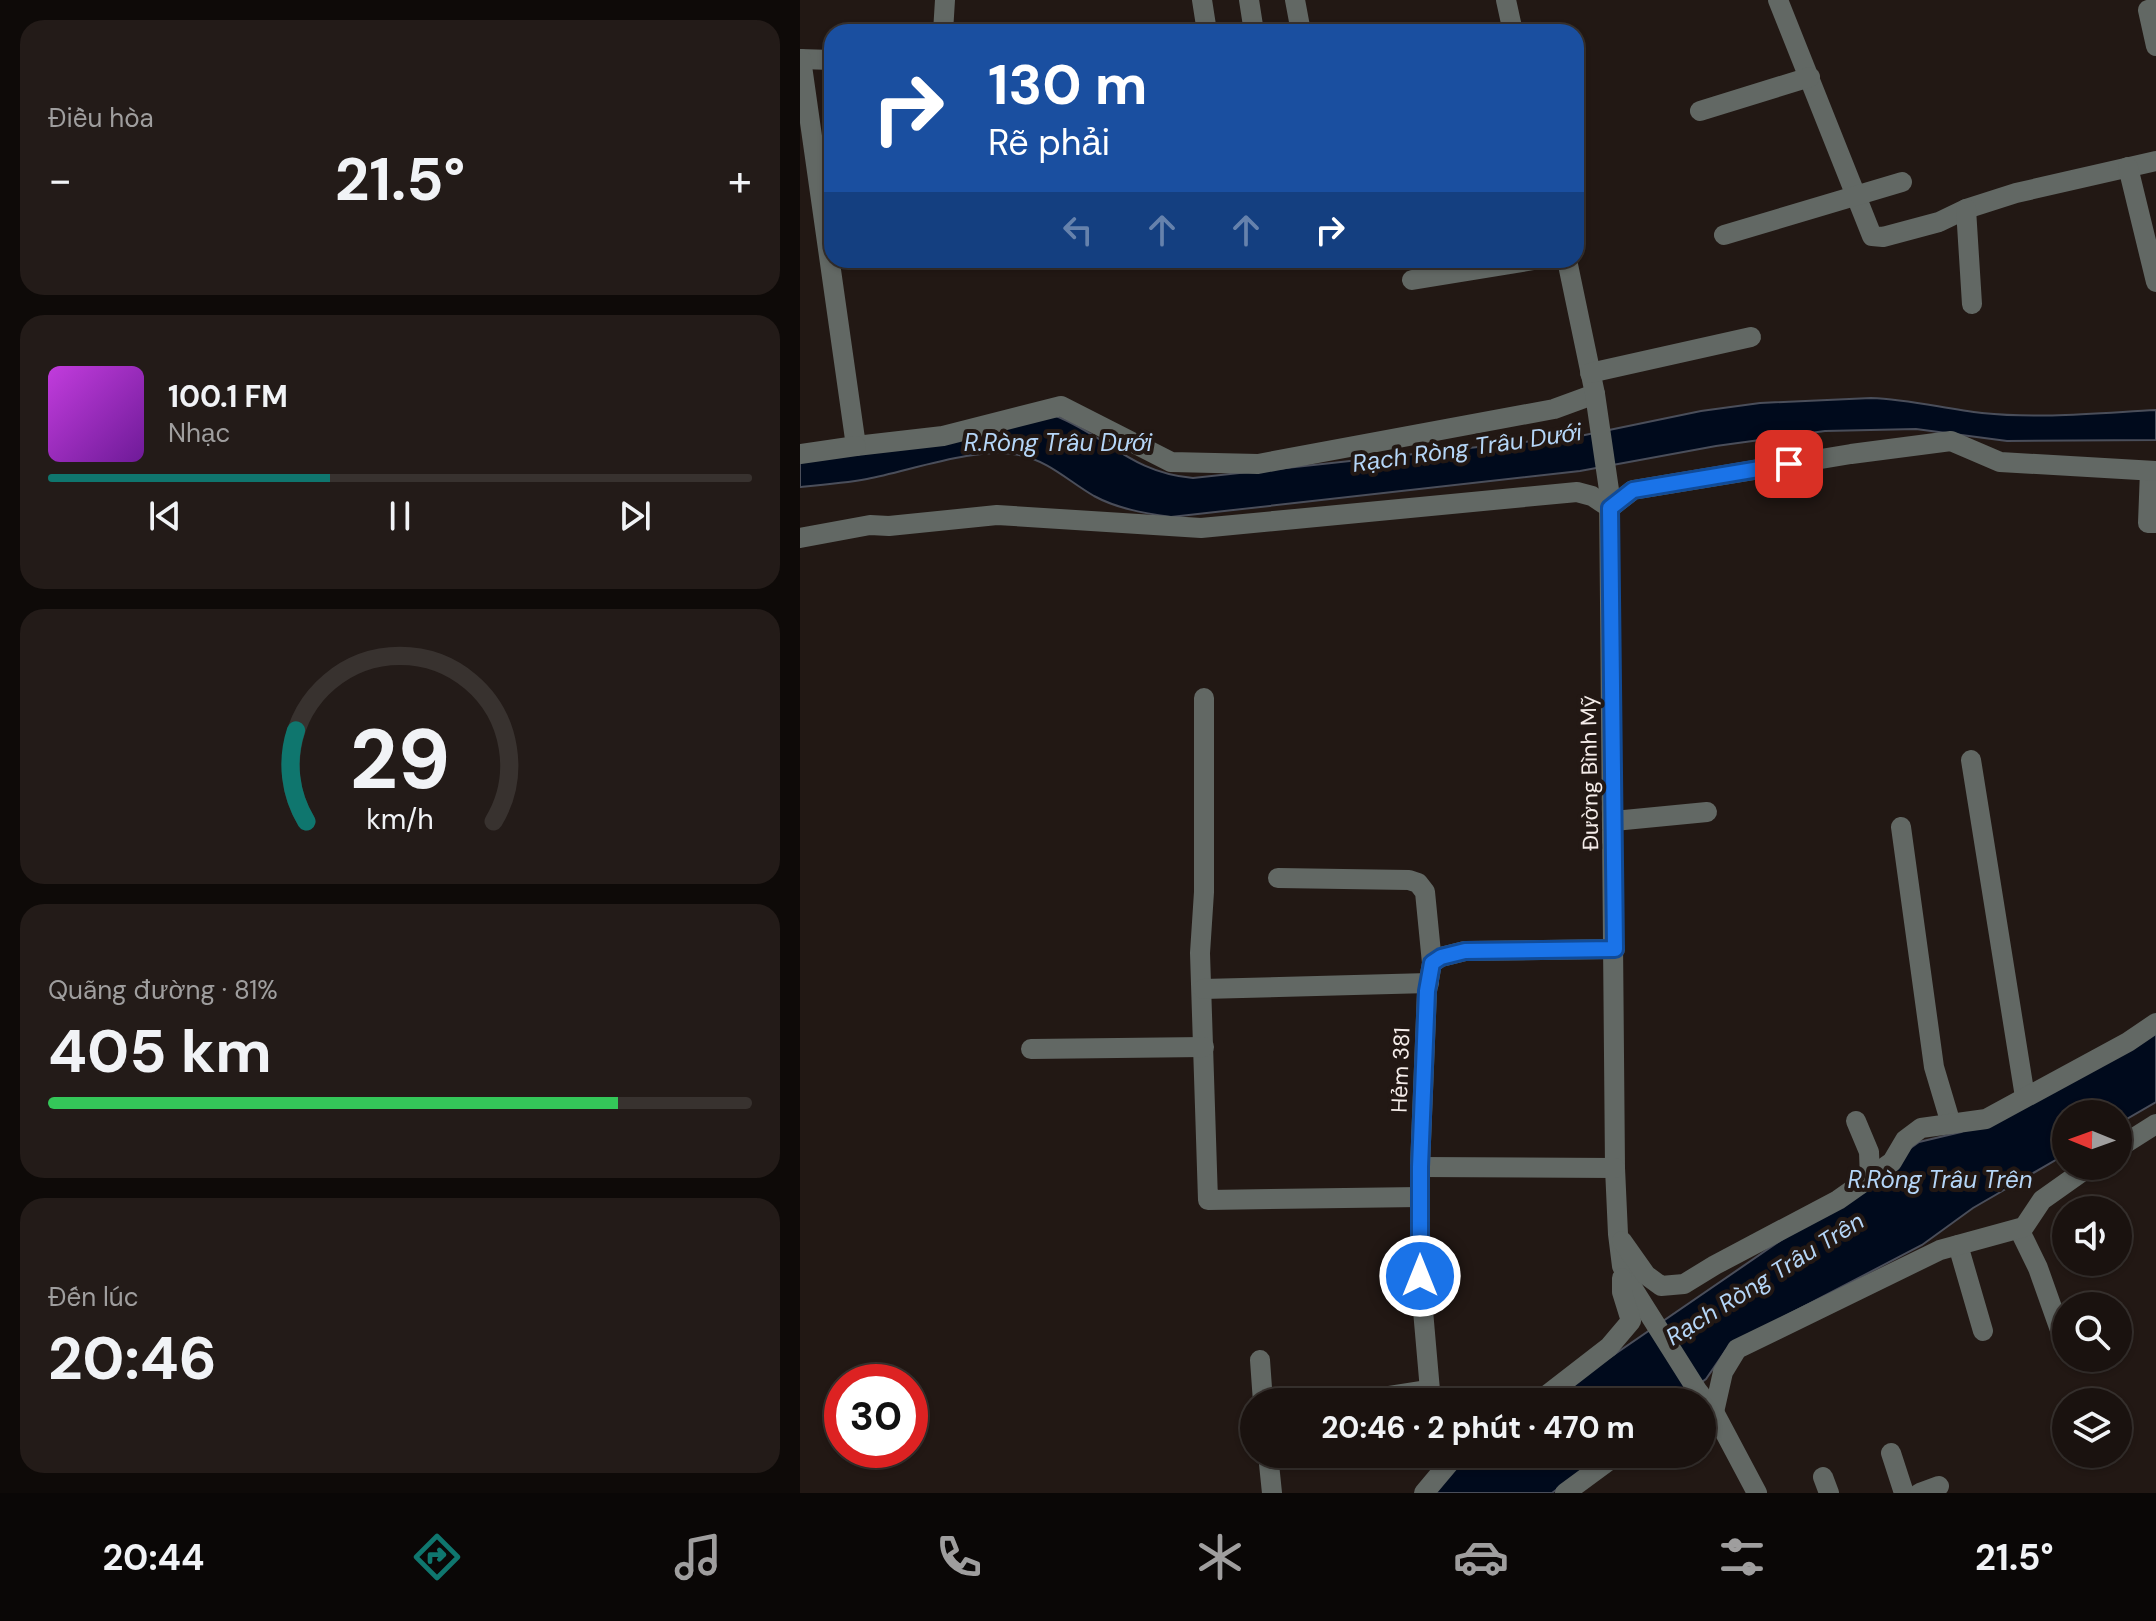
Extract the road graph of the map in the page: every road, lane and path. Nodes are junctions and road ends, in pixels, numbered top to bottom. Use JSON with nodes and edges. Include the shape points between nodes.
{"nodes":[{"id":1,"x":945,"y":0,"type":"edge"},
{"id":2,"x":1202,"y":0,"type":"edge"},
{"id":3,"x":1249,"y":0,"type":"edge"},
{"id":4,"x":1295,"y":0,"type":"edge"},
{"id":5,"x":1506,"y":0,"type":"edge"},
{"id":6,"x":1778,"y":0,"type":"edge"},
{"id":7,"x":2156,"y":8,"type":"edge"},
{"id":8,"x":944,"y":24,"type":"edge"},
{"id":9,"x":1206,"y":24,"type":"edge"},
{"id":10,"x":1253,"y":24,"type":"edge"},
{"id":11,"x":1300,"y":24,"type":"edge"},
{"id":12,"x":1511,"y":24,"type":"edge"},
{"id":13,"x":2156,"y":46,"type":"edge"},
{"id":14,"x":801,"y":59,"type":"edge"},
{"id":15,"x":824,"y":60,"type":"edge"},
{"id":16,"x":1810,"y":77,"type":"junction"},
{"id":17,"x":1700,"y":111,"type":"dead end"},
{"id":18,"x":2156,"y":161,"type":"edge"},
{"id":19,"x":2128,"y":167,"type":"junction"},
{"id":20,"x":1902,"y":182,"type":"dead end"},
{"id":21,"x":1854,"y":195,"type":"junction"},
{"id":22,"x":1966,"y":209,"type":"junction"},
{"id":23,"x":824,"y":221,"type":"edge"},
{"id":24,"x":1724,"y":235,"type":"dead end"},
{"id":25,"x":831,"y":268,"type":"edge"},
{"id":26,"x":1456,"y":268,"type":"edge"},
{"id":27,"x":1569,"y":268,"type":"edge"},
{"id":28,"x":1412,"y":280,"type":"dead end"},
{"id":29,"x":2156,"y":282,"type":"edge"},
{"id":30,"x":1972,"y":304,"type":"dead end"},
{"id":31,"x":1751,"y":337,"type":"dead end"},
{"id":32,"x":1590,"y":373,"type":"junction"},
{"id":33,"x":1595,"y":394,"type":"junction"},
{"id":34,"x":856,"y":446,"type":"junction"},
{"id":35,"x":800,"y":454,"type":"edge"},
{"id":36,"x":2153,"y":471,"type":"edge"},
{"id":37,"x":1609,"y":499,"type":"junction"},
{"id":38,"x":2156,"y":523,"type":"edge"},
{"id":39,"x":800,"y":538,"type":"edge"},
{"id":40,"x":1204,"y":698,"type":"dead end"},
{"id":41,"x":1971,"y":760,"type":"dead end"},
{"id":42,"x":1707,"y":812,"type":"dead end"},
{"id":43,"x":1614,"y":821,"type":"junction"},
{"id":44,"x":1901,"y":827,"type":"dead end"},
{"id":45,"x":1278,"y":878,"type":"dead end"},
{"id":46,"x":1615,"y":949,"type":"junction"},
{"id":47,"x":1430,"y":973,"type":"junction"},
{"id":48,"x":1203,"y":989,"type":"junction"},
{"id":49,"x":2156,"y":1023,"type":"edge"},
{"id":50,"x":1204,"y":1047,"type":"junction"},
{"id":51,"x":1031,"y":1049,"type":"dead end"},
{"id":52,"x":2025,"y":1097,"type":"junction"},
{"id":53,"x":1856,"y":1121,"type":"dead end"},
{"id":54,"x":1951,"y":1124,"type":"junction"},
{"id":55,"x":2156,"y":1124,"type":"edge"},
{"id":56,"x":2132,"y":1139,"type":"edge"},
{"id":57,"x":1420,"y":1167,"type":"junction"},
{"id":58,"x":1615,"y":1168,"type":"junction"},
{"id":59,"x":1870,"y":1178,"type":"junction"},
{"id":60,"x":2070,"y":1180,"type":"edge"},
{"id":61,"x":1420,"y":1197,"type":"junction"},
{"id":62,"x":2019,"y":1229,"type":"junction"},
{"id":63,"x":1618,"y":1234,"type":"junction"},
{"id":64,"x":1958,"y":1245,"type":"junction"},
{"id":65,"x":1622,"y":1266,"type":"junction"},
{"id":66,"x":2052,"y":1308,"type":"edge"},
{"id":67,"x":1983,"y":1331,"type":"dead end"},
{"id":68,"x":1260,"y":1360,"type":"dead end"},
{"id":69,"x":1262,"y":1388,"type":"edge"},
{"id":70,"x":1429,"y":1388,"type":"edge"},
{"id":71,"x":1556,"y":1388,"type":"edge"},
{"id":72,"x":1696,"y":1388,"type":"edge"},
{"id":73,"x":1713,"y":1388,"type":"edge"},
{"id":74,"x":1716,"y":1422,"type":"edge"},
{"id":75,"x":1891,"y":1453,"type":"dead end"},
{"id":76,"x":1269,"y":1468,"type":"edge"},
{"id":77,"x":1444,"y":1468,"type":"edge"},
{"id":78,"x":1599,"y":1468,"type":"edge"},
{"id":79,"x":1272,"y":1493,"type":"edge"},
{"id":80,"x":1424,"y":1493,"type":"edge"},
{"id":81,"x":1565,"y":1493,"type":"edge"},
{"id":82,"x":1757,"y":1493,"type":"edge"},
{"id":83,"x":1904,"y":1493,"type":"edge"}],
"edges":[{"from":1,"to":8,"type":"street"},
{"from":2,"to":9,"type":"street"},
{"from":3,"to":10,"type":"street"},
{"from":4,"to":11,"type":"street"},
{"from":5,"to":12,"type":"street"},
{"from":6,"to":16,"type":"street"},
{"from":7,"to":13,"type":"street","via":[[2148,10]]},
{"from":14,"to":15,"type":"street"},
{"from":14,"to":23,"type":"street"},
{"from":16,"to":17,"type":"street"},
{"from":16,"to":21,"type":"street"},
{"from":18,"to":19,"type":"street"},
{"from":19,"to":22,"type":"street"},
{"from":19,"to":29,"type":"street"},
{"from":20,"to":21,"type":"street"},
{"from":21,"to":22,"type":"street","via":[[1872,236],[1939,222]]},
{"from":21,"to":24,"type":"street"},
{"from":22,"to":30,"type":"street"},
{"from":25,"to":34,"type":"street"},
{"from":26,"to":28,"type":"street"},
{"from":27,"to":32,"type":"street","name":"Đường Bình Mỹ"},
{"from":31,"to":32,"type":"street"},
{"from":32,"to":33,"type":"street","name":"Đường Bình Mỹ"},
{"from":33,"to":34,"type":"street","via":[[1554,409],[1258,464],[1171,462],[1061,406],[943,436]]},
{"from":33,"to":37,"type":"street","name":"Đường Bình Mỹ"},
{"from":34,"to":35,"type":"street"},
{"from":36,"to":37,"type":"street","via":[[2000,462],[1951,441],[1633,490]]},
{"from":36,"to":38,"type":"street","via":[[2148,523]]},
{"from":37,"to":39,"type":"street","via":[[1577,492],[1201,528],[997,515],[870,525]]},
{"from":37,"to":43,"type":"street","name":"Đường Bình Mỹ"},
{"from":40,"to":48,"type":"street"},
{"from":41,"to":52,"type":"street"},
{"from":42,"to":43,"type":"street"},
{"from":43,"to":46,"type":"street","name":"Đường Bình Mỹ"},
{"from":44,"to":54,"type":"street","via":[[1934,1067]]},
{"from":45,"to":47,"type":"street","name":"Hẻm 381","via":[[1418,883],[1425,892]]},
{"from":46,"to":47,"type":"street","via":[[1465,951],[1441,957]]},
{"from":46,"to":58,"type":"street","name":"Đường Bình Mỹ"},
{"from":47,"to":48,"type":"street"},
{"from":47,"to":57,"type":"street","name":"Hẻm 381"},
{"from":48,"to":50,"type":"street"},
{"from":49,"to":52,"type":"street"},
{"from":50,"to":51,"type":"street"},
{"from":50,"to":61,"type":"street","via":[[1208,1200]]},
{"from":52,"to":54,"type":"street","via":[[1986,1119]]},
{"from":53,"to":59,"type":"street","via":[[1869,1152]]},
{"from":54,"to":59,"type":"street","via":[[1921,1128]]},
{"from":55,"to":56,"type":"street"},
{"from":57,"to":58,"type":"street"},
{"from":57,"to":61,"type":"street","name":"Hẻm 381"},
{"from":58,"to":63,"type":"street","name":"Đường Bình Mỹ"},
{"from":59,"to":63,"type":"street","via":[[1684,1284],[1661,1286],[1646,1275]]},
{"from":60,"to":62,"type":"street","via":[[2042,1200]]},
{"from":61,"to":70,"type":"street","name":"Hẻm 381"},
{"from":62,"to":64,"type":"street"},
{"from":62,"to":66,"type":"street"},
{"from":63,"to":65,"type":"street","name":"Đường Bình Mỹ"},
{"from":64,"to":67,"type":"street"},
{"from":64,"to":73,"type":"street","via":[[1737,1349]]},
{"from":65,"to":71,"type":"street","via":[[1622,1292],[1631,1321],[1609,1347]]},
{"from":65,"to":72,"type":"street","name":"Đường Bình Mỹ"},
{"from":68,"to":69,"type":"street"},
{"from":74,"to":82,"type":"street"},
{"from":75,"to":83,"type":"street"},
{"from":76,"to":79,"type":"street"},
{"from":77,"to":80,"type":"street"},
{"from":78,"to":81,"type":"street"}]}
